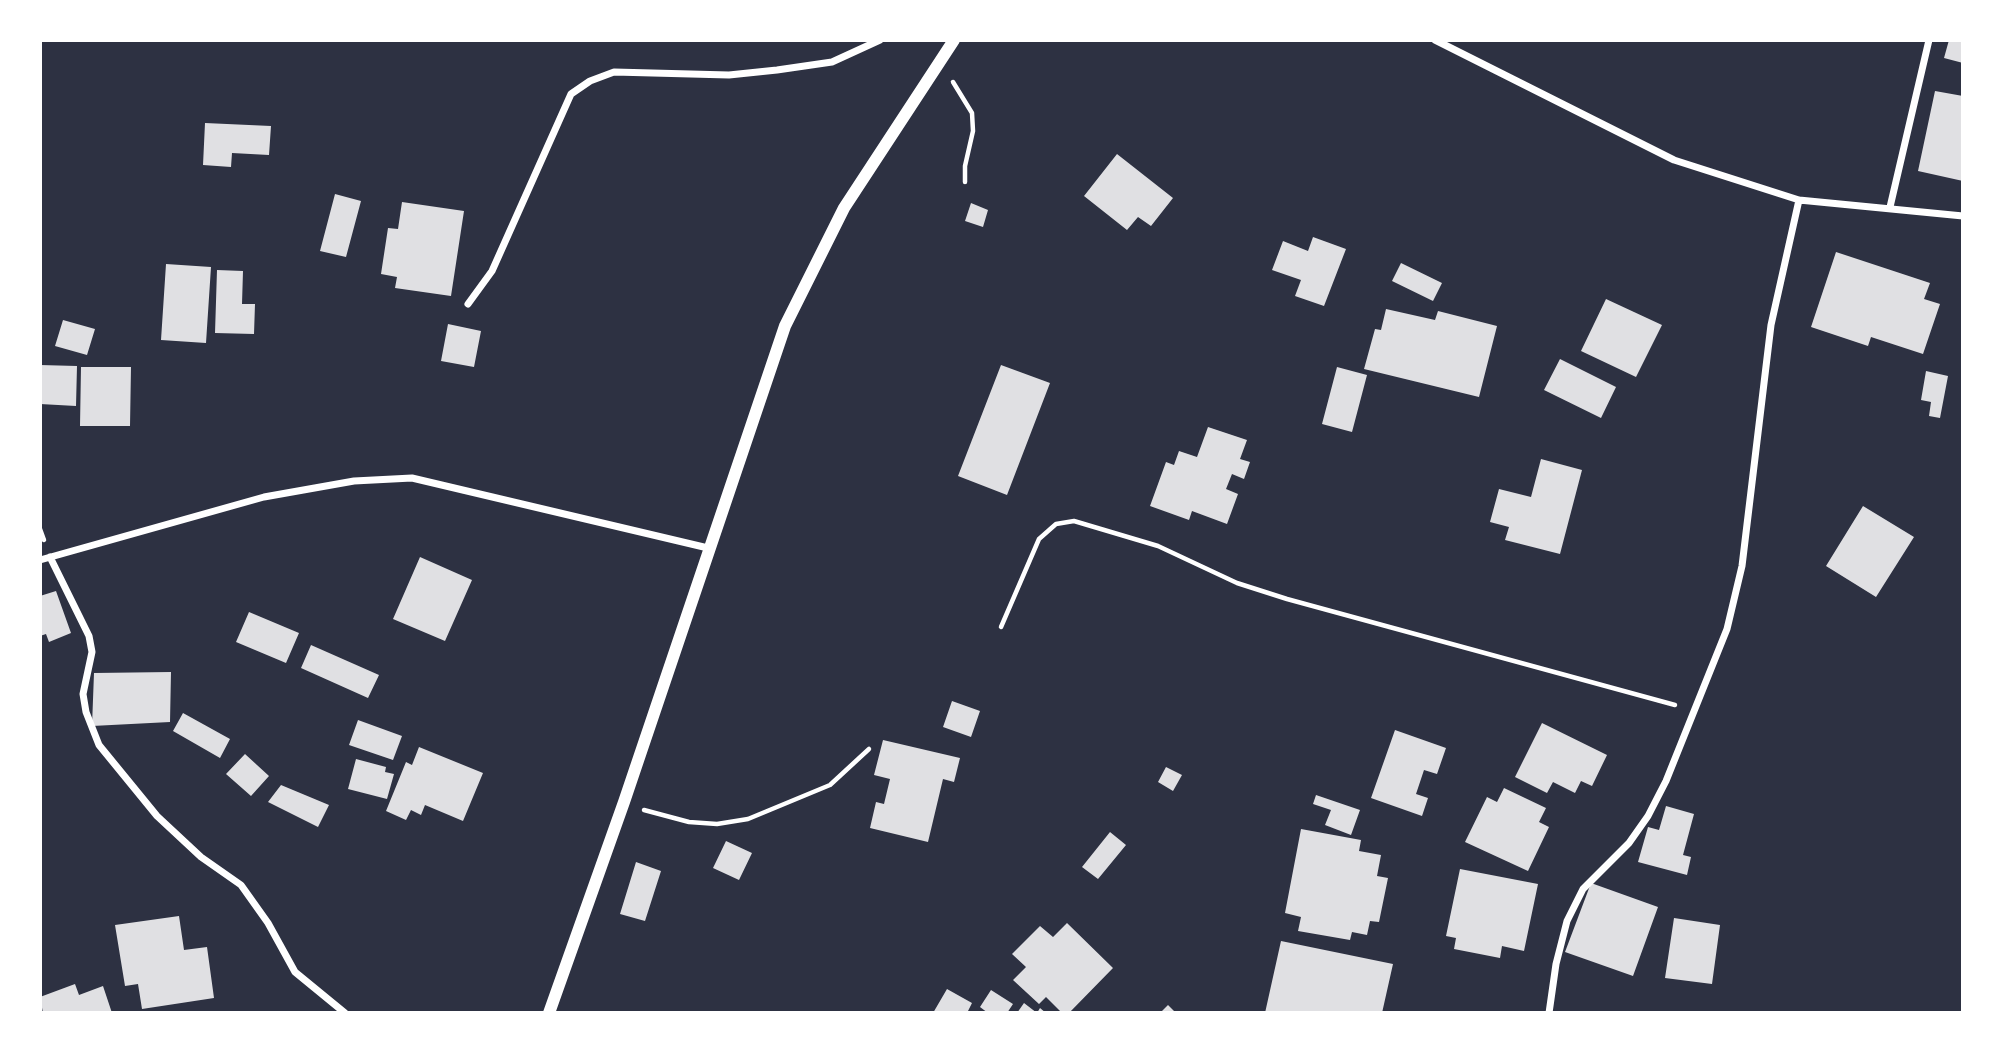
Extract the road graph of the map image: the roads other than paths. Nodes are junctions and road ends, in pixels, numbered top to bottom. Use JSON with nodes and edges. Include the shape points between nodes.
{"nodes":[{"id":1,"x":880,"y":40,"type":"edge"},
{"id":2,"x":954,"y":40,"type":"edge"},
{"id":3,"x":1435,"y":40,"type":"edge"},
{"id":4,"x":1929,"y":40,"type":"edge"},
{"id":5,"x":1799,"y":200,"type":"junction"},
{"id":6,"x":1890,"y":207,"type":"junction"},
{"id":7,"x":1963,"y":216,"type":"edge"},
{"id":8,"x":468,"y":304,"type":"dead end"},
{"id":9,"x":708,"y":548,"type":"junction"},
{"id":10,"x":50,"y":557,"type":"junction"},
{"id":11,"x":40,"y":560,"type":"edge"},
{"id":12,"x":345,"y":1013,"type":"edge"},
{"id":13,"x":549,"y":1013,"type":"edge"},
{"id":14,"x":1549,"y":1013,"type":"edge"}],
"edges":[{"from":1,"to":8,"type":"street","via":[[832,62],[729,75],[614,72],[590,81],[571,94],[492,271]]},
{"from":2,"to":9,"type":"street","via":[[844,208],[785,326]]},
{"from":3,"to":5,"type":"street","via":[[1674,160]]},
{"from":4,"to":6,"type":"street"},
{"from":5,"to":6,"type":"street"},
{"from":5,"to":14,"type":"street","via":[[1771,325],[1742,566],[1727,629],[1648,816],[1629,843],[1583,889],[1567,921]]},
{"from":6,"to":7,"type":"street"},
{"from":9,"to":10,"type":"street","via":[[412,478],[354,481],[264,497]]},
{"from":9,"to":13,"type":"street"},
{"from":10,"to":11,"type":"street"},
{"from":10,"to":12,"type":"street","via":[[89,636],[92,652],[83,694],[99,744],[157,816],[201,857],[241,885],[295,972]]}]}
